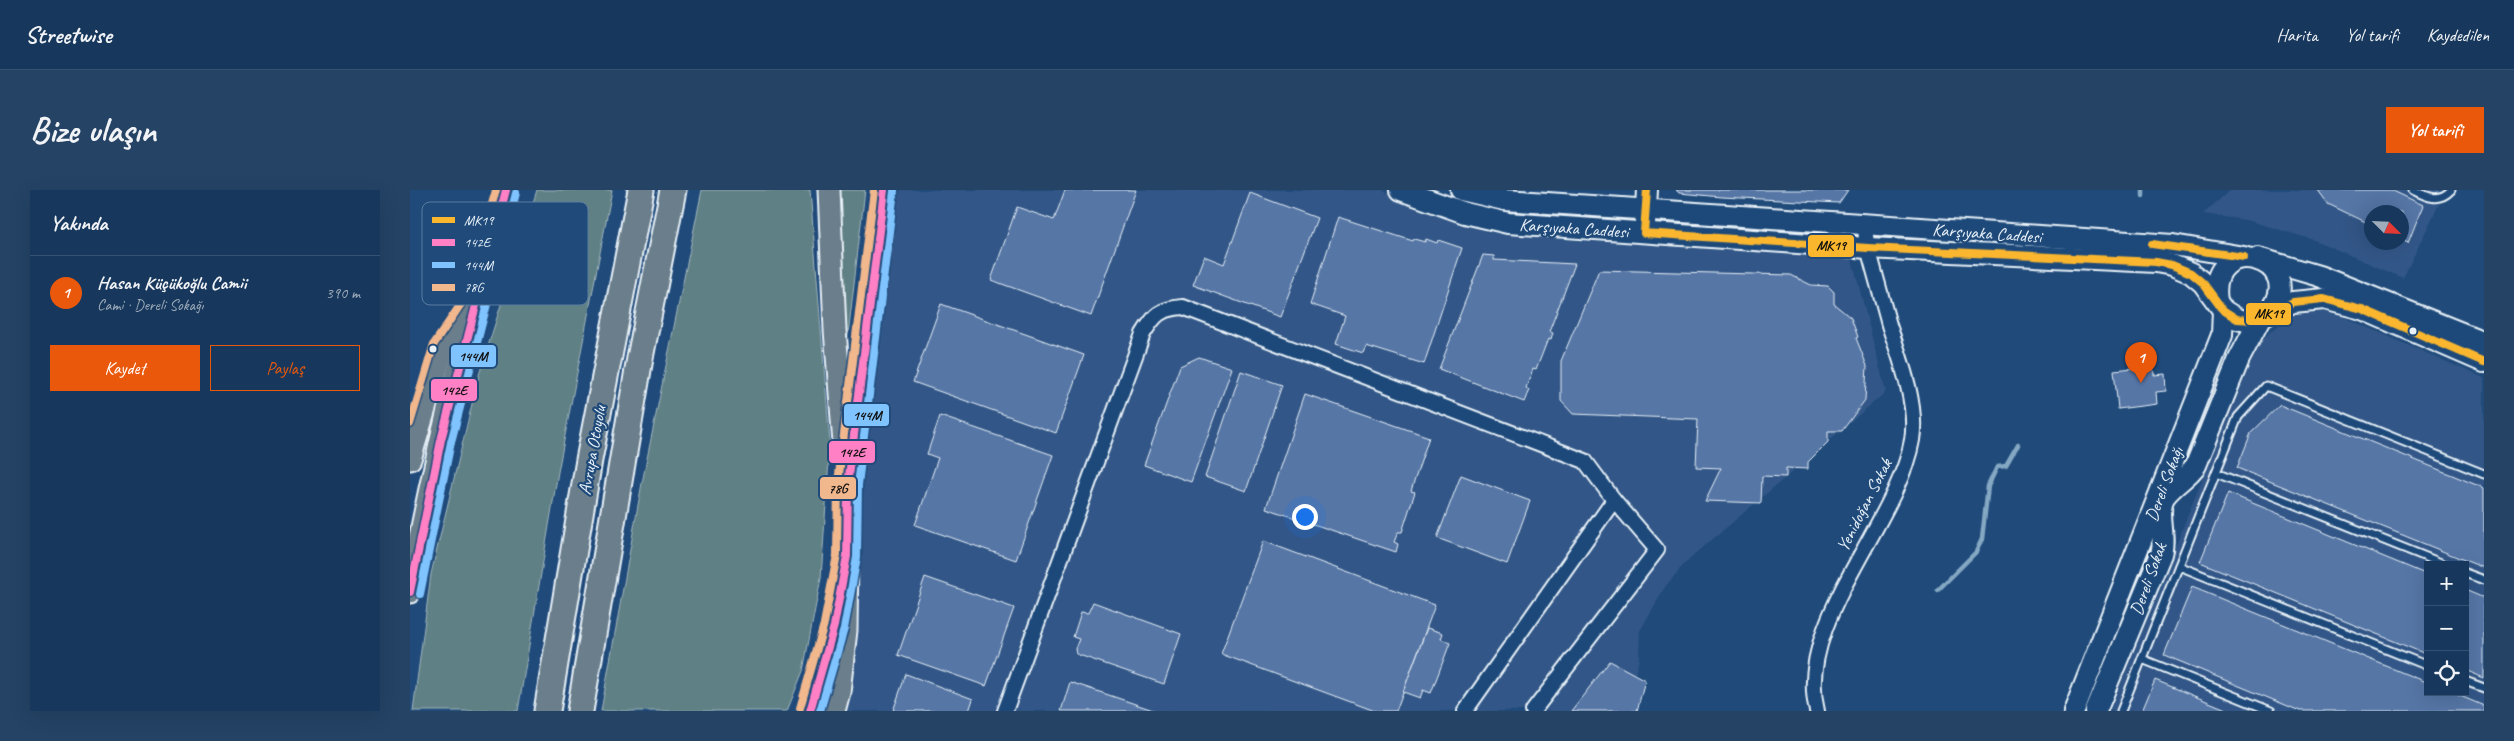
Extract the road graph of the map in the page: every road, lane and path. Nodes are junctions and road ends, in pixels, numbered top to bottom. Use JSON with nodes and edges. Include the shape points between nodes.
{"nodes":[{"id":1,"x":641,"y":190,"type":"edge"},
{"id":2,"x":673,"y":190,"type":"edge"},
{"id":3,"x":829,"y":190,"type":"edge"},
{"id":4,"x":884,"y":190,"type":"edge"},
{"id":5,"x":1400,"y":190,"type":"edge"},
{"id":6,"x":1461,"y":190,"type":"edge"},
{"id":7,"x":1647,"y":190,"type":"edge"},
{"id":8,"x":2413,"y":190,"type":"edge"},
{"id":9,"x":2451,"y":190,"type":"edge"},
{"id":10,"x":1646,"y":210,"type":"junction"},
{"id":11,"x":1864,"y":225,"type":"junction"},
{"id":12,"x":1644,"y":232,"type":"junction"},
{"id":13,"x":1868,"y":248,"type":"junction"},
{"id":14,"x":2251,"y":258,"type":"junction"},
{"id":15,"x":472,"y":305,"type":"edge"},
{"id":16,"x":473,"y":305,"type":"edge"},
{"id":17,"x":2220,"y":305,"type":"junction"},
{"id":18,"x":2265,"y":315,"type":"junction"},
{"id":19,"x":2484,"y":342,"type":"edge"},
{"id":20,"x":2484,"y":362,"type":"edge"},
{"id":21,"x":410,"y":459,"type":"edge"},
{"id":22,"x":2216,"y":473,"type":"junction"},
{"id":23,"x":2484,"y":474,"type":"edge"},
{"id":24,"x":848,"y":484,"type":"junction"},
{"id":25,"x":1614,"y":500,"type":"junction"},
{"id":26,"x":846,"y":556,"type":"junction"},
{"id":27,"x":2436,"y":561,"type":"edge"},
{"id":28,"x":2179,"y":566,"type":"junction"},
{"id":29,"x":2469,"y":574,"type":"edge"},
{"id":30,"x":2484,"y":580,"type":"edge"},
{"id":31,"x":410,"y":592,"type":"edge"},
{"id":32,"x":2142,"y":659,"type":"junction"},
{"id":33,"x":2424,"y":664,"type":"edge"},
{"id":34,"x":2469,"y":682,"type":"edge"},
{"id":35,"x":2484,"y":688,"type":"edge"},
{"id":36,"x":547,"y":711,"type":"edge"},
{"id":37,"x":580,"y":711,"type":"edge"},
{"id":38,"x":810,"y":711,"type":"edge"},
{"id":39,"x":834,"y":711,"type":"edge"},
{"id":40,"x":1005,"y":711,"type":"edge"},
{"id":41,"x":1465,"y":711,"type":"edge"},
{"id":42,"x":1533,"y":711,"type":"edge"},
{"id":43,"x":1817,"y":711,"type":"edge"},
{"id":44,"x":2074,"y":711,"type":"edge"},
{"id":45,"x":2096,"y":711,"type":"edge"},
{"id":46,"x":2121,"y":711,"type":"edge"},
{"id":47,"x":2271,"y":711,"type":"edge"}],
"edges":[{"from":1,"to":36,"type":"highway","name":"Avrupa Otoyolu"},
{"from":2,"to":37,"type":"highway","name":"Avrupa Otoyolu","via":[[638,368]]},
{"from":3,"to":24,"type":"main road","via":[[838,374]]},
{"from":4,"to":24,"type":"main road"},
{"from":5,"to":12,"type":"main road","name":"Karşıyaka Caddesi","via":[[1465,213],[1508,223]]},
{"from":6,"to":10,"type":"main road","name":"Karşıyaka Caddesi","via":[[1504,200]]},
{"from":7,"to":10,"type":"main road"},
{"from":8,"to":9,"type":"lane","via":[[2430,198],[2440,198]]},
{"from":10,"to":11,"type":"main road","name":"Karşıyaka Caddesi"},
{"from":10,"to":12,"type":"main road"},
{"from":11,"to":13,"type":"street","name":"Yenidoğan Sokak"},
{"from":11,"to":14,"type":"main road","name":"Karşıyaka Caddesi","via":[[2173,245]]},
{"from":12,"to":13,"type":"main road","name":"Karşıyaka Caddesi"},
{"from":13,"to":17,"type":"main road","name":"Karşıyaka Caddesi","via":[[2156,262],[2191,273]]},
{"from":13,"to":43,"type":"street","name":"Yenidoğan Sokak","via":[[1907,387],[1912,437],[1906,465],[1852,569],[1824,638],[1814,675]]},
{"from":14,"to":17,"type":"main road","via":[[2224,267],[2217,277],[2215,289]]},
{"from":14,"to":18,"type":"main road","via":[[2274,270],[2280,288],[2279,297]]},
{"from":14,"to":19,"type":"main road","name":"Karşıyaka Caddesi","via":[[2319,276]]},
{"from":15,"to":21,"type":"main road","via":[[443,348]]},
{"from":16,"to":31,"type":"main road","via":[[423,515]]},
{"from":17,"to":18,"type":"main road","via":[[2237,319],[2246,321]]},
{"from":17,"to":44,"type":"main road","name":"Dereli Sokağı","via":[[2222,335]]},
{"from":18,"to":20,"type":"main road","via":[[2293,302],[2324,299],[2362,309]]},
{"from":18,"to":45,"type":"main road","name":"Dereli Sokak","via":[[2239,359],[2196,465],[2165,496],[2161,517],[2164,532],[2161,554]]},
{"from":22,"to":23,"type":"lane","via":[[2238,417],[2266,386]]},
{"from":22,"to":27,"type":"lane"},
{"from":22,"to":28,"type":"lane"},
{"from":24,"to":26,"type":"main road"},
{"from":25,"to":40,"type":"street","via":[[1585,461],[1183,307],[1166,308],[1152,318],[1143,334]]},
{"from":25,"to":41,"type":"street"},
{"from":25,"to":42,"type":"street","via":[[1657,550]]},
{"from":26,"to":38,"type":"main road","via":[[834,626]]},
{"from":26,"to":39,"type":"main road","via":[[846,630]]},
{"from":28,"to":32,"type":"lane"},
{"from":28,"to":33,"type":"lane"},
{"from":29,"to":30,"type":"lane"},
{"from":32,"to":46,"type":"lane"},
{"from":32,"to":47,"type":"lane"},
{"from":34,"to":35,"type":"lane"}]}
